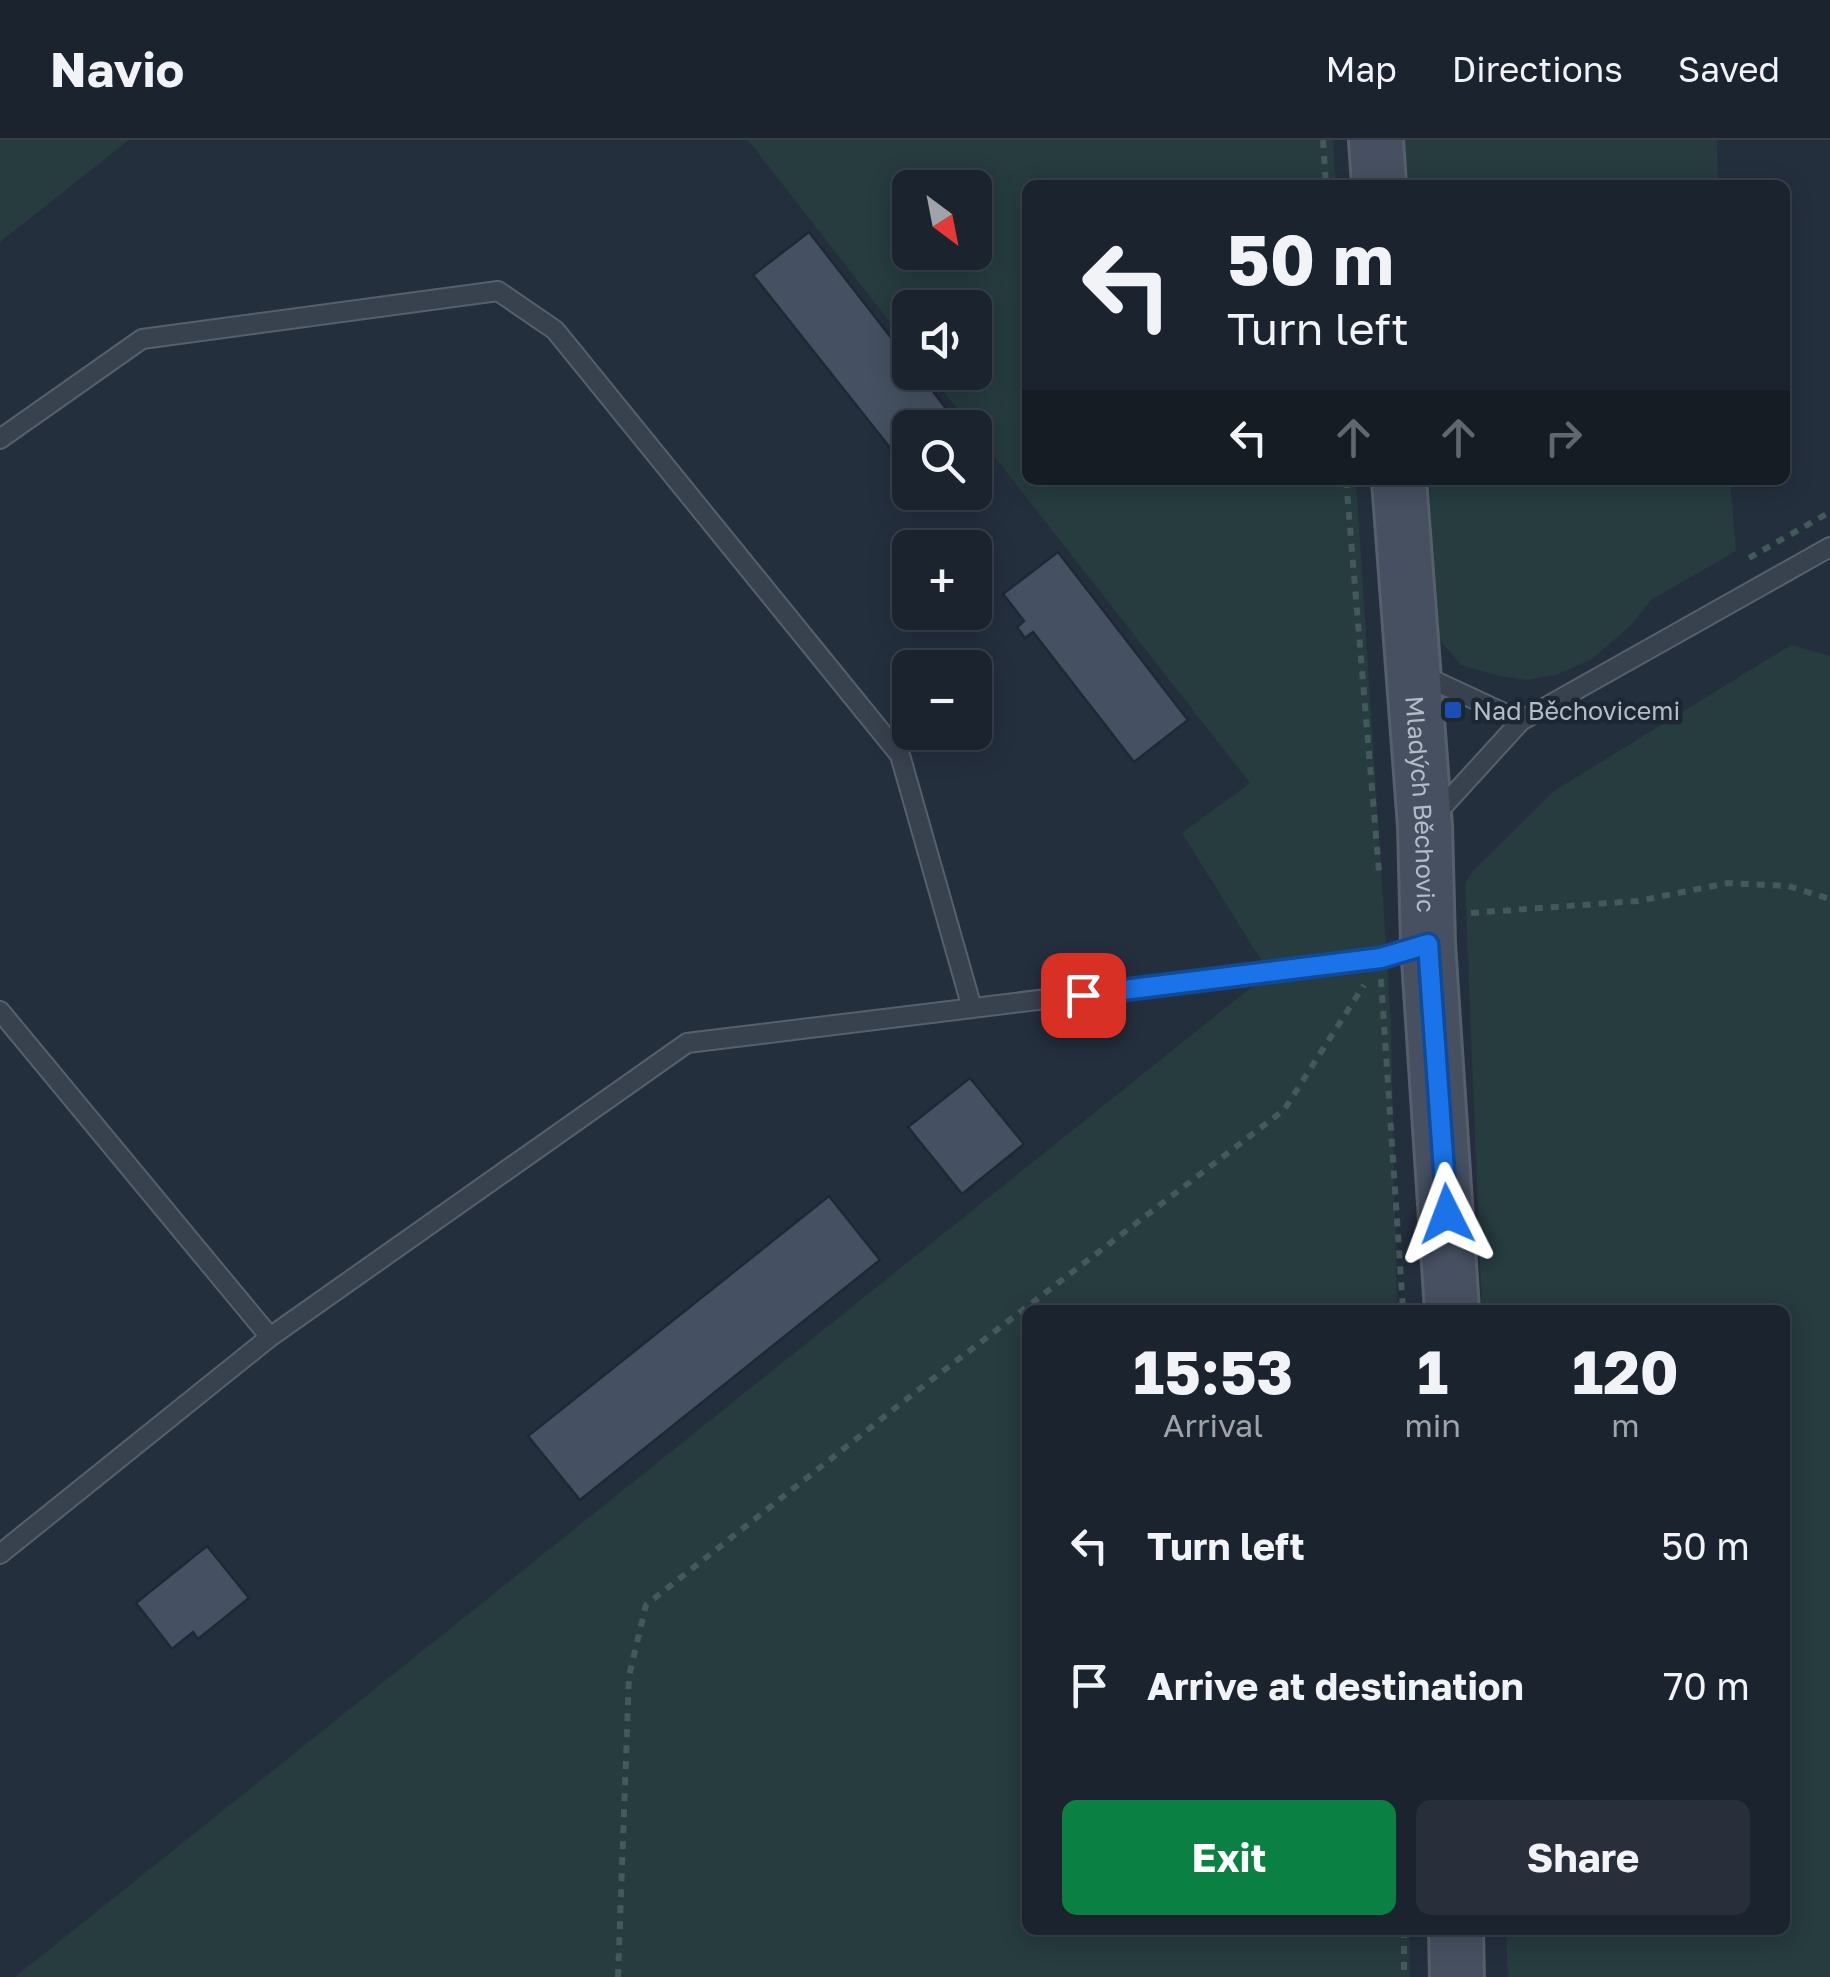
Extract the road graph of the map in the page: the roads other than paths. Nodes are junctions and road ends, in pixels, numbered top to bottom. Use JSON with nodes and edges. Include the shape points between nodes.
{"nodes":[{"id":1,"x":1376,"y":140,"type":"edge"},
{"id":2,"x":1380,"y":180,"type":"edge"},
{"id":3,"x":0,"y":439,"type":"edge"},
{"id":4,"x":1399,"y":485,"type":"edge"},
{"id":5,"x":1830,"y":547,"type":"edge"},
{"id":6,"x":1414,"y":671,"type":"junction"},
{"id":7,"x":1522,"y":720,"type":"junction"},
{"id":8,"x":1425,"y":826,"type":"junction"},
{"id":9,"x":1405,"y":951,"type":"junction"},
{"id":10,"x":972,"y":1008,"type":"junction"},
{"id":11,"x":0,"y":1011,"type":"edge"},
{"id":12,"x":1451,"y":1305,"type":"edge"},
{"id":13,"x":270,"y":1337,"type":"junction"},
{"id":14,"x":0,"y":1554,"type":"edge"},
{"id":15,"x":1456,"y":1935,"type":"edge"},
{"id":16,"x":1457,"y":1977,"type":"edge"}],
"edges":[{"from":1,"to":2,"type":"street"},
{"from":3,"to":10,"type":"lane","via":[[142,339],[498,291],[555,330],[900,755]]},
{"from":4,"to":6,"type":"street","name":"Mladých Běchovic"},
{"from":5,"to":7,"type":"lane"},
{"from":6,"to":7,"type":"lane"},
{"from":6,"to":8,"type":"street","name":"Mladých Běchovic"},
{"from":7,"to":8,"type":"lane"},
{"from":8,"to":9,"type":"street","name":"Mladých Běchovic"},
{"from":9,"to":10,"type":"lane"},
{"from":9,"to":12,"type":"street","name":"Mladých Běchovic"},
{"from":10,"to":13,"type":"lane","via":[[687,1043]]},
{"from":11,"to":13,"type":"lane"},
{"from":13,"to":14,"type":"lane"},
{"from":15,"to":16,"type":"street"}]}
